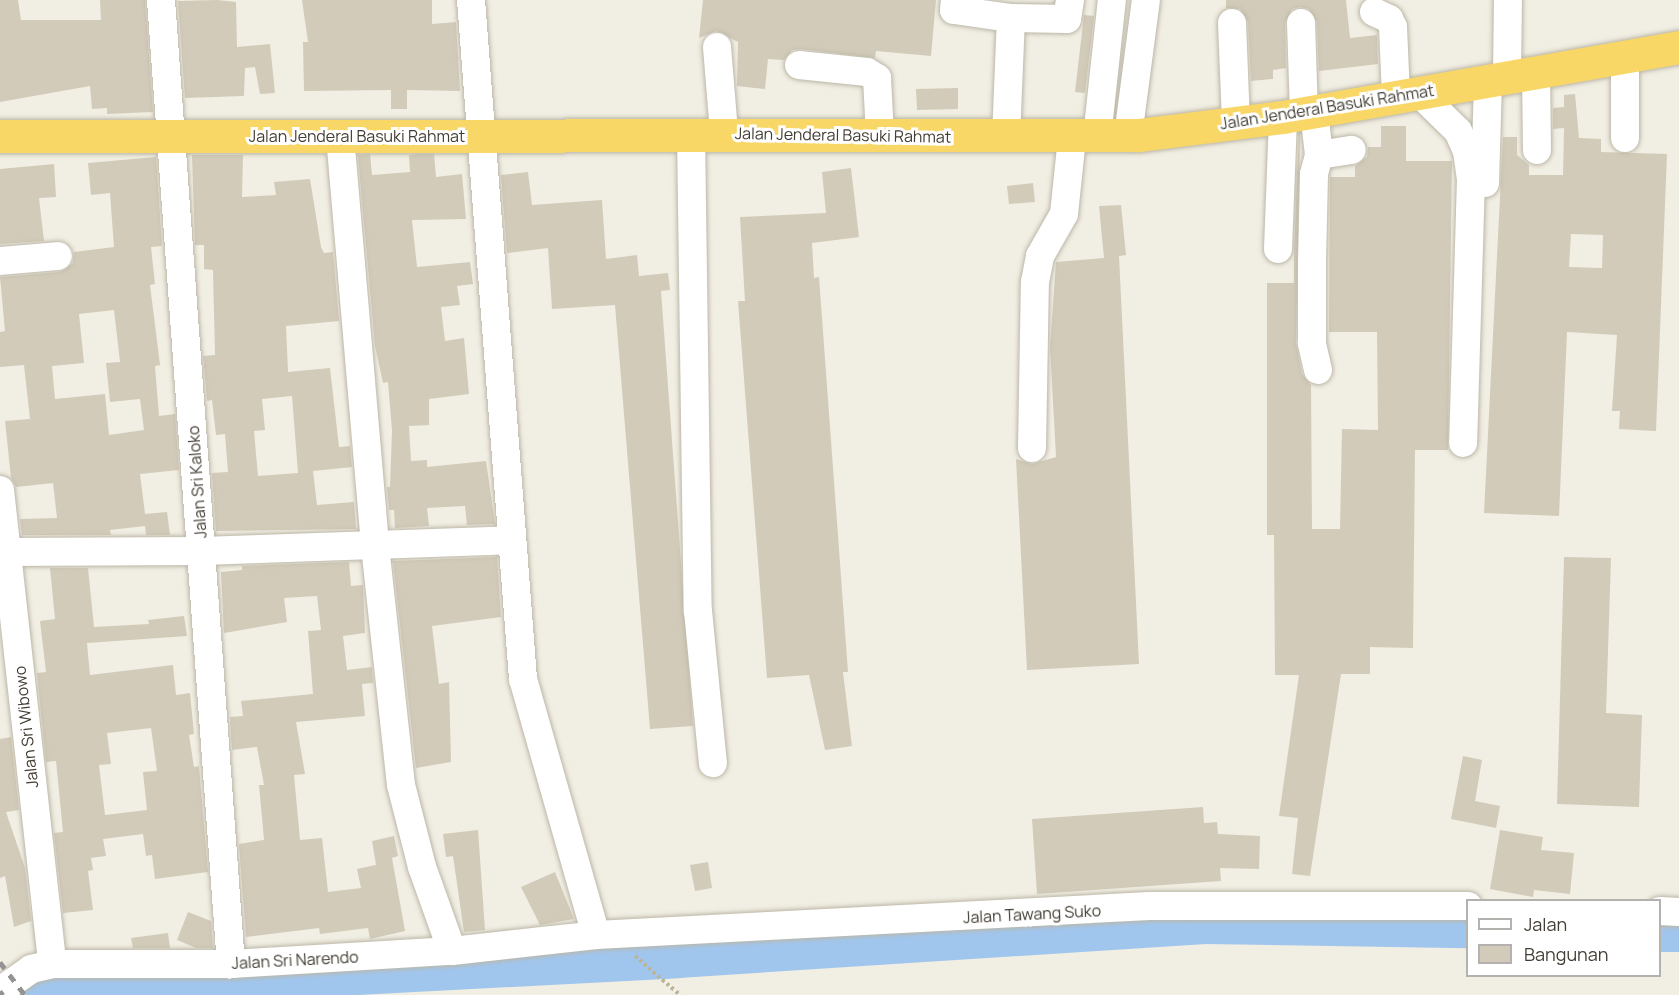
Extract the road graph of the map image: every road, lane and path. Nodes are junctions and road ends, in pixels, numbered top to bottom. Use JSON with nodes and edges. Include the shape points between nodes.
{"nodes":[{"id":1,"x":161,"y":0,"type":"edge"},
{"id":2,"x":471,"y":0,"type":"edge"},
{"id":3,"x":955,"y":0,"type":"edge"},
{"id":4,"x":1070,"y":0,"type":"edge"},
{"id":5,"x":1146,"y":0,"type":"edge"},
{"id":6,"x":1508,"y":0,"type":"edge"},
{"id":7,"x":1110,"y":12,"type":"edge"},
{"id":8,"x":1374,"y":12,"type":"dead end"},
{"id":9,"x":1011,"y":18,"type":"junction"},
{"id":10,"x":1232,"y":23,"type":"dead end"},
{"id":11,"x":1301,"y":23,"type":"dead end"},
{"id":12,"x":1142,"y":29,"type":"junction"},
{"id":13,"x":1679,"y":46,"type":"edge"},
{"id":14,"x":717,"y":47,"type":"dead end"},
{"id":15,"x":1625,"y":56,"type":"junction"},
{"id":16,"x":799,"y":64,"type":"dead end"},
{"id":17,"x":1510,"y":76,"type":"junction"},
{"id":18,"x":1103,"y":81,"type":"junction"},
{"id":19,"x":1134,"y":82,"type":"junction"},
{"id":20,"x":1407,"y":95,"type":"junction"},
{"id":21,"x":1300,"y":114,"type":"junction"},
{"id":22,"x":1236,"y":123,"type":"junction"},
{"id":23,"x":691,"y":133,"type":"junction"},
{"id":24,"x":724,"y":133,"type":"junction"},
{"id":25,"x":880,"y":135,"type":"junction"},
{"id":26,"x":0,"y":136,"type":"edge"},
{"id":27,"x":340,"y":136,"type":"junction"},
{"id":28,"x":171,"y":137,"type":"junction"},
{"id":29,"x":481,"y":137,"type":"junction"},
{"id":30,"x":1006,"y":137,"type":"junction"},
{"id":31,"x":1099,"y":137,"type":"junction"},
{"id":32,"x":1625,"y":138,"type":"dead end"},
{"id":33,"x":1352,"y":150,"type":"dead end"},
{"id":34,"x":1537,"y":150,"type":"dead end"},
{"id":35,"x":1319,"y":155,"type":"junction"},
{"id":36,"x":1278,"y":249,"type":"dead end"},
{"id":37,"x":58,"y":256,"type":"dead end"},
{"id":38,"x":0,"y":261,"type":"edge"},
{"id":39,"x":1318,"y":370,"type":"dead end"},
{"id":40,"x":1482,"y":411,"type":"dead end"},
{"id":41,"x":1463,"y":443,"type":"dead end"},
{"id":42,"x":1032,"y":448,"type":"dead end"},
{"id":43,"x":0,"y":490,"type":"edge"},
{"id":44,"x":510,"y":540,"type":"junction"},
{"id":45,"x":375,"y":546,"type":"junction"},
{"id":46,"x":202,"y":551,"type":"junction"},
{"id":47,"x":3,"y":552,"type":"edge"},
{"id":48,"x":713,"y":763,"type":"dead end"},
{"id":49,"x":1466,"y":906,"type":"edge"},
{"id":50,"x":1661,"y":911,"type":"edge"},
{"id":51,"x":1679,"y":912,"type":"edge"},
{"id":52,"x":596,"y":935,"type":"junction"},
{"id":53,"x":626,"y":948,"type":"dead end"},
{"id":54,"x":452,"y":951,"type":"junction"},
{"id":55,"x":52,"y":964,"type":"junction"},
{"id":56,"x":231,"y":964,"type":"junction"},
{"id":57,"x":0,"y":991,"type":"edge"},
{"id":58,"x":680,"y":995,"type":"edge"}],
"edges":[{"from":1,"to":28,"type":"street","name":"Jalan Sri Kaloko"},
{"from":2,"to":29,"type":"street"},
{"from":3,"to":9,"type":"street","via":[[954,10]]},
{"from":4,"to":9,"type":"street","via":[[1067,19]]},
{"from":5,"to":12,"type":"street"},
{"from":6,"to":17,"type":"street"},
{"from":7,"to":12,"type":"street"},
{"from":7,"to":18,"type":"street"},
{"from":8,"to":20,"type":"street","via":[[1389,19],[1393,27]]},
{"from":9,"to":30,"type":"street"},
{"from":10,"to":22,"type":"street"},
{"from":11,"to":21,"type":"street"},
{"from":12,"to":19,"type":"street"},
{"from":13,"to":15,"type":"highway","name":"Jalan Jenderal Basuki Rahmat"},
{"from":14,"to":24,"type":"street"},
{"from":15,"to":17,"type":"highway","name":"Jalan Jenderal Basuki Rahmat"},
{"from":15,"to":32,"type":"street"},
{"from":16,"to":25,"type":"street","via":[[867,72],[878,78]]},
{"from":17,"to":20,"type":"highway","name":"Jalan Jenderal Basuki Rahmat"},
{"from":17,"to":34,"type":"street"},
{"from":17,"to":40,"type":"street"},
{"from":18,"to":19,"type":"street"},
{"from":18,"to":31,"type":"street"},
{"from":19,"to":31,"type":"street"},
{"from":20,"to":21,"type":"highway","name":"Jalan Jenderal Basuki Rahmat"},
{"from":20,"to":41,"type":"street","via":[[1458,131],[1467,151],[1471,178]]},
{"from":21,"to":22,"type":"highway","name":"Jalan Jenderal Basuki Rahmat"},
{"from":21,"to":35,"type":"street"},
{"from":21,"to":36,"type":"street"},
{"from":22,"to":31,"type":"highway","name":"Jalan Jenderal Basuki Rahmat"},
{"from":23,"to":24,"type":"highway","name":"Jalan Jenderal Basuki Rahmat"},
{"from":23,"to":29,"type":"highway","name":"Jalan Jenderal Basuki Rahmat"},
{"from":23,"to":48,"type":"street","via":[[698,611]]},
{"from":24,"to":25,"type":"highway","name":"Jalan Jenderal Basuki Rahmat"},
{"from":25,"to":30,"type":"highway","name":"Jalan Jenderal Basuki Rahmat"},
{"from":26,"to":28,"type":"highway","name":"Jalan Jenderal Basuki Rahmat"},
{"from":27,"to":28,"type":"highway","name":"Jalan Jenderal Basuki Rahmat"},
{"from":27,"to":29,"type":"highway","name":"Jalan Jenderal Basuki Rahmat"},
{"from":27,"to":45,"type":"street"},
{"from":28,"to":46,"type":"street","name":"Jalan Sri Kaloko"},
{"from":29,"to":44,"type":"street"},
{"from":30,"to":31,"type":"highway","name":"Jalan Jenderal Basuki Rahmat"},
{"from":31,"to":42,"type":"street","via":[[1040,256],[1035,282]]},
{"from":33,"to":35,"type":"street"},
{"from":35,"to":39,"type":"street","via":[[1314,174],[1312,263],[1312,343]]},
{"from":37,"to":38,"type":"street"},
{"from":43,"to":47,"type":"street","name":"Jalan Sri Wibowo"},
{"from":44,"to":45,"type":"street"},
{"from":44,"to":52,"type":"street","via":[[523,679]]},
{"from":45,"to":46,"type":"street"},
{"from":45,"to":54,"type":"street","via":[[406,813]]},
{"from":46,"to":47,"type":"street"},
{"from":46,"to":56,"type":"street","name":"Jalan Sri Kaloko"},
{"from":47,"to":55,"type":"street","name":"Jalan Sri Wibowo"},
{"from":49,"to":52,"type":"street","name":"Jalan Tawang Suko","via":[[1149,906]]},
{"from":50,"to":51,"type":"street"},
{"from":52,"to":54,"type":"street","name":"Jalan Sri Narendo"},
{"from":53,"to":58,"type":"path"},
{"from":54,"to":56,"type":"street","name":"Jalan Sri Narendo"},
{"from":55,"to":56,"type":"street","name":"Jalan Sri Narendo"},
{"from":55,"to":57,"type":"street","name":"Jalan Sri Narendo","via":[[31,969]]}]}
